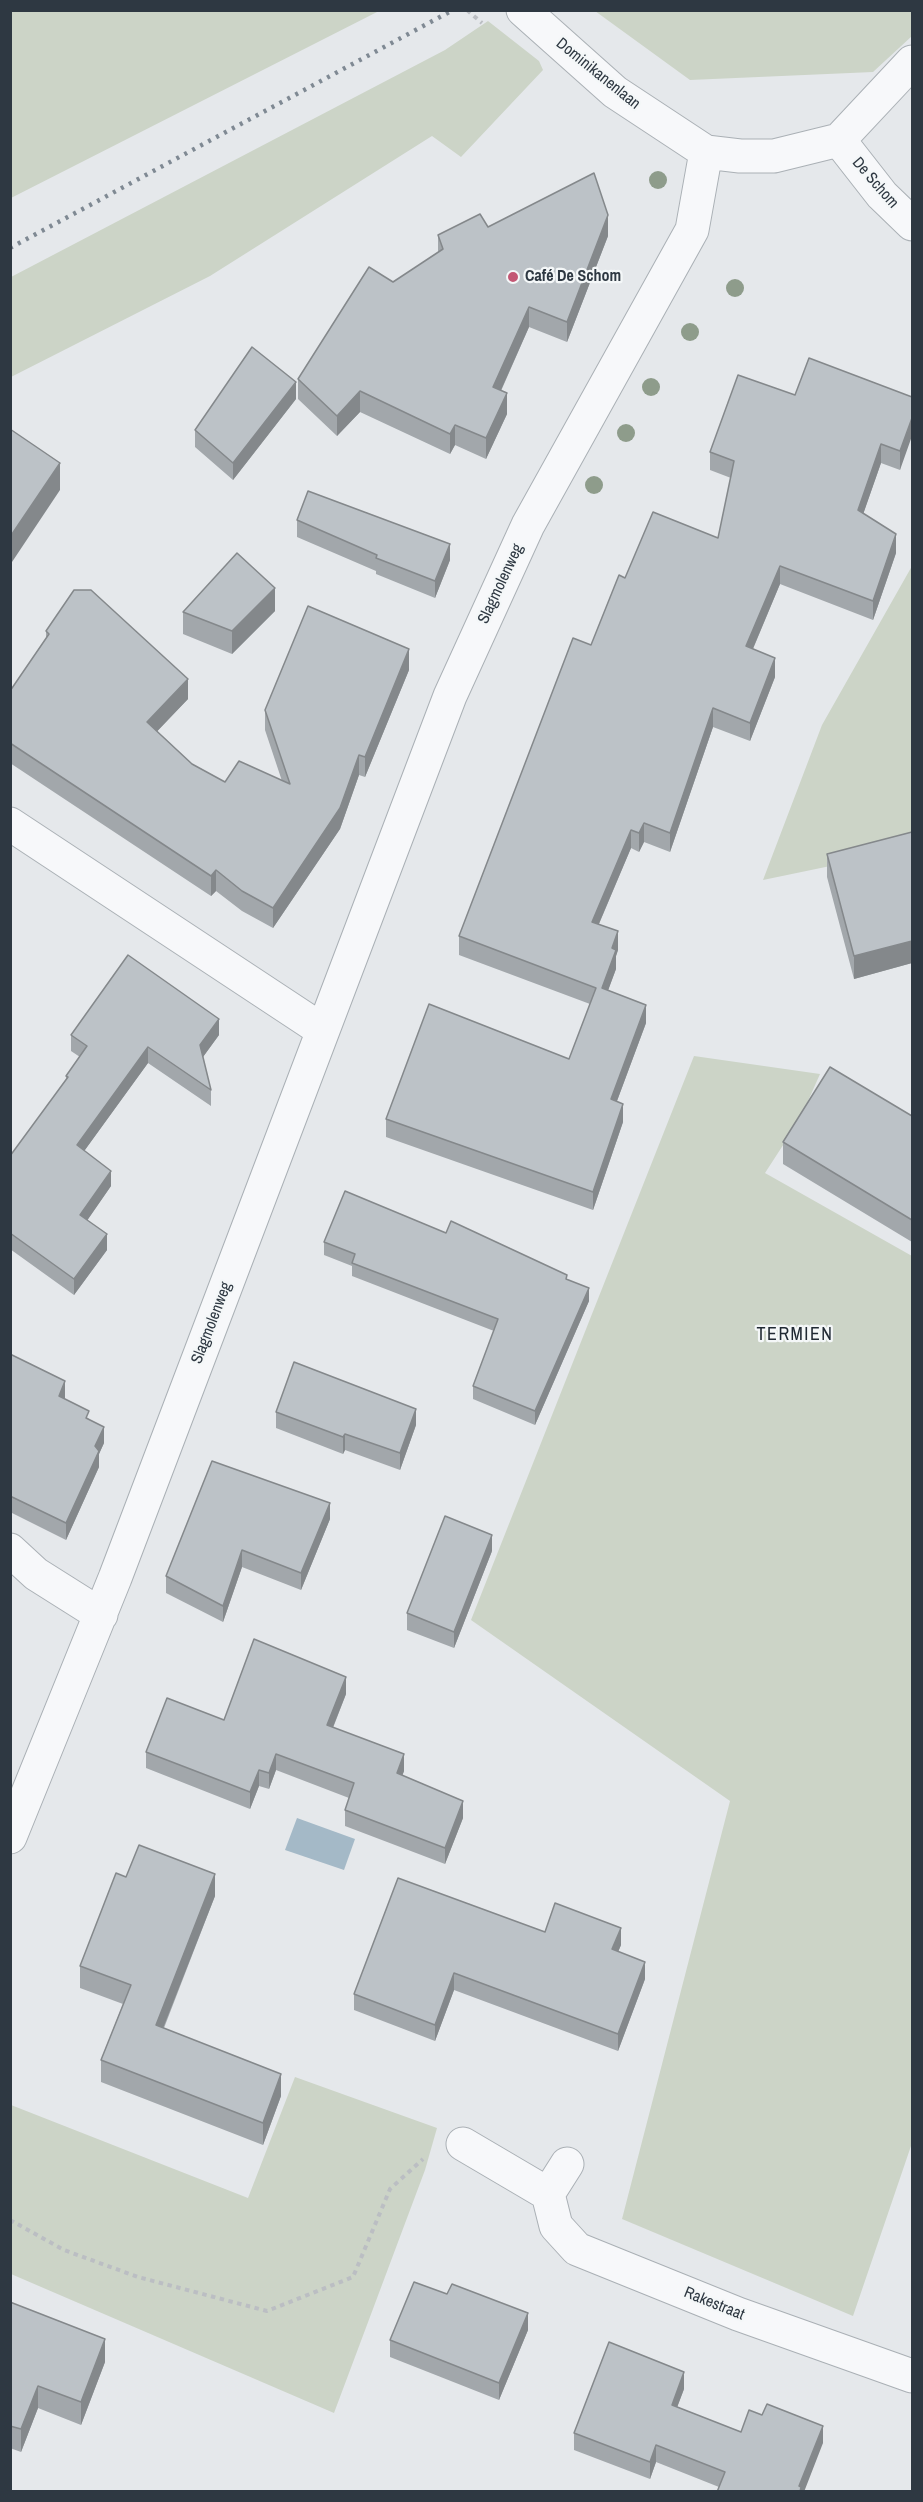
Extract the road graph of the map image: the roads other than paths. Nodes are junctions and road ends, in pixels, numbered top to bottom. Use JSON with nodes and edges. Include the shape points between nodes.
{"nodes":[{"id":1,"x":523,"y":10,"type":"edge"},
{"id":2,"x":912,"y":62,"type":"edge"},
{"id":3,"x":839,"y":140,"type":"junction"},
{"id":4,"x":706,"y":152,"type":"junction"},
{"id":5,"x":912,"y":224,"type":"edge"},
{"id":6,"x":10,"y":824,"type":"edge"},
{"id":7,"x":322,"y":1030,"type":"junction"},
{"id":8,"x":10,"y":1550,"type":"edge"},
{"id":9,"x":101,"y":1615,"type":"junction"},
{"id":10,"x":10,"y":1837,"type":"edge"},
{"id":11,"x":463,"y":2144,"type":"dead end"},
{"id":12,"x":567,"y":2164,"type":"dead end"},
{"id":13,"x":548,"y":2194,"type":"junction"},
{"id":14,"x":912,"y":2376,"type":"edge"}],
"edges":[{"from":1,"to":4,"type":"street","name":"Dominikanenlaan","via":[[615,92]]},
{"from":2,"to":3,"type":"street"},
{"from":3,"to":4,"type":"street","via":[[774,156]]},
{"from":3,"to":5,"type":"street","name":"De Schom","via":[[882,195]]},
{"from":4,"to":7,"type":"street","name":"Slagmolenweg","via":[[693,230],[523,535],[450,696]]},
{"from":6,"to":7,"type":"street"},
{"from":7,"to":9,"type":"street","name":"Slagmolenweg"},
{"from":8,"to":9,"type":"street","via":[[36,1574]]},
{"from":9,"to":10,"type":"street","name":"Slagmolenweg"},
{"from":11,"to":13,"type":"street"},
{"from":12,"to":13,"type":"street"},
{"from":13,"to":14,"type":"street","name":"Rakestraat","via":[[556,2226],[578,2249],[738,2314]]}]}
